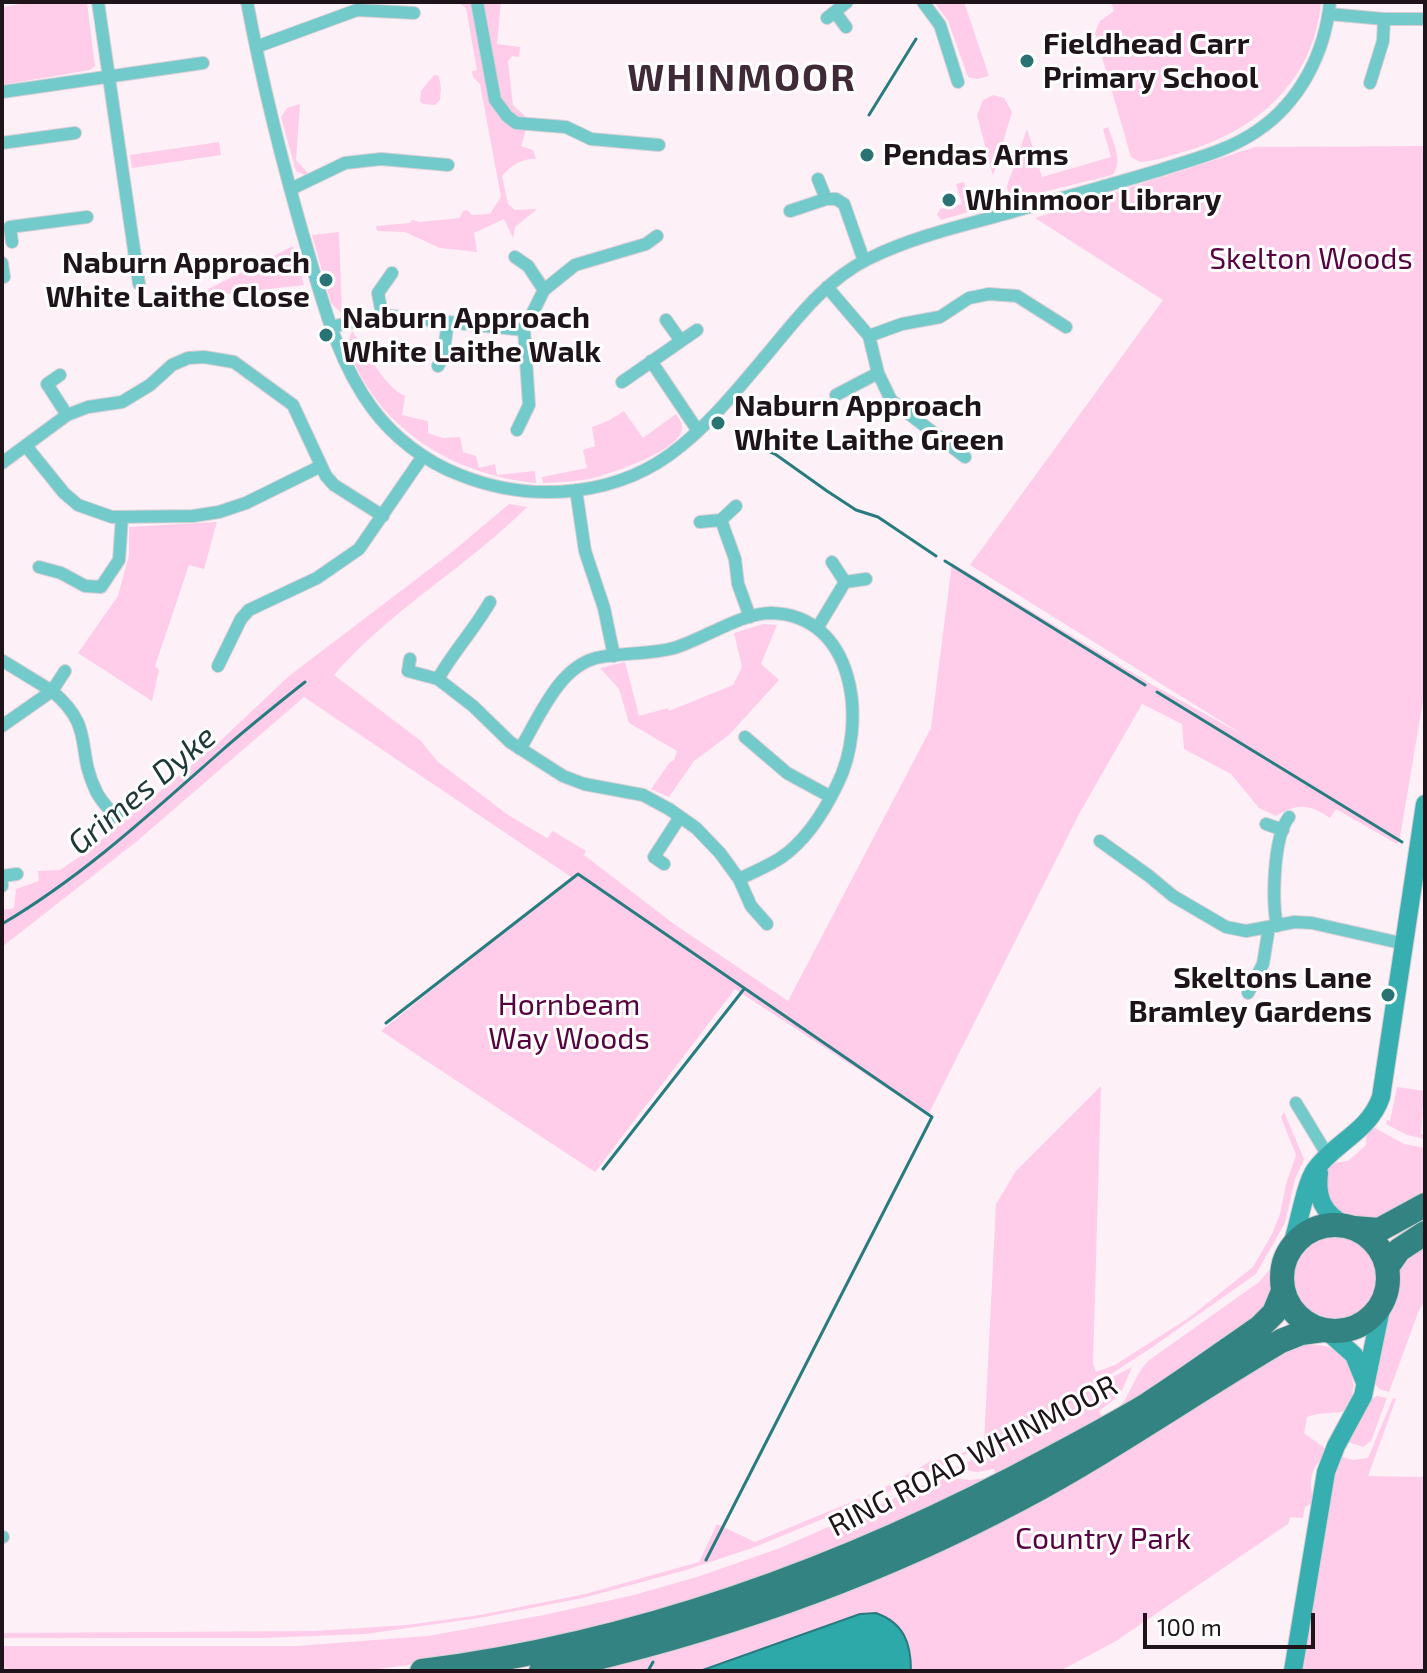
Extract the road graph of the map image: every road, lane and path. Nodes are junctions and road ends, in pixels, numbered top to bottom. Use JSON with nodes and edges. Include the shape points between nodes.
{"nodes":[{"id":1,"x":98,"y":2,"type":"edge"},
{"id":2,"x":247,"y":2,"type":"edge"},
{"id":3,"x":477,"y":2,"type":"edge"},
{"id":4,"x":847,"y":2,"type":"edge"},
{"id":5,"x":923,"y":2,"type":"edge"},
{"id":6,"x":1330,"y":8,"type":"edge"},
{"id":7,"x":414,"y":13,"type":"dead end"},
{"id":8,"x":1384,"y":19,"type":"junction"},
{"id":9,"x":1425,"y":19,"type":"edge"},
{"id":10,"x":846,"y":27,"type":"dead end"},
{"id":11,"x":256,"y":47,"type":"junction"},
{"id":12,"x":203,"y":63,"type":"dead end"},
{"id":13,"x":107,"y":76,"type":"junction"},
{"id":14,"x":958,"y":82,"type":"dead end"},
{"id":15,"x":1370,"y":83,"type":"dead end"},
{"id":16,"x":2,"y":92,"type":"edge"},
{"id":17,"x":75,"y":133,"type":"dead end"},
{"id":18,"x":2,"y":143,"type":"edge"},
{"id":19,"x":659,"y":145,"type":"dead end"},
{"id":20,"x":448,"y":165,"type":"dead end"},
{"id":21,"x":818,"y":179,"type":"dead end"},
{"id":22,"x":291,"y":189,"type":"junction"},
{"id":23,"x":826,"y":199,"type":"junction"},
{"id":24,"x":790,"y":211,"type":"dead end"},
{"id":25,"x":87,"y":217,"type":"dead end"},
{"id":26,"x":657,"y":236,"type":"dead end"},
{"id":27,"x":12,"y":242,"type":"dead end"},
{"id":28,"x":515,"y":257,"type":"dead end"},
{"id":29,"x":864,"y":261,"type":"junction"},
{"id":30,"x":2,"y":263,"type":"edge"},
{"id":31,"x":3,"y":273,"type":"edge"},
{"id":32,"x":392,"y":273,"type":"dead end"},
{"id":33,"x":139,"y":284,"type":"dead end"},
{"id":34,"x":827,"y":287,"type":"junction"},
{"id":35,"x":544,"y":290,"type":"junction"},
{"id":36,"x":382,"y":315,"type":"junction"},
{"id":37,"x":666,"y":320,"type":"dead end"},
{"id":38,"x":448,"y":322,"type":"junction"},
{"id":39,"x":331,"y":327,"type":"junction"},
{"id":40,"x":1066,"y":327,"type":"dead end"},
{"id":41,"x":524,"y":330,"type":"junction"},
{"id":42,"x":697,"y":330,"type":"dead end"},
{"id":43,"x":869,"y":336,"type":"junction"},
{"id":44,"x":681,"y":341,"type":"junction"},
{"id":45,"x":651,"y":361,"type":"junction"},
{"id":46,"x":438,"y":366,"type":"dead end"},
{"id":47,"x":878,"y":373,"type":"junction"},
{"id":48,"x":60,"y":375,"type":"dead end"},
{"id":49,"x":622,"y":382,"type":"dead end"},
{"id":50,"x":836,"y":395,"type":"dead end"},
{"id":51,"x":67,"y":415,"type":"junction"},
{"id":52,"x":517,"y":430,"type":"dead end"},
{"id":53,"x":698,"y":431,"type":"junction"},
{"id":54,"x":26,"y":446,"type":"junction"},
{"id":55,"x":423,"y":456,"type":"junction"},
{"id":56,"x":965,"y":457,"type":"dead end"},
{"id":57,"x":2,"y":463,"type":"edge"},
{"id":58,"x":321,"y":466,"type":"junction"},
{"id":59,"x":576,"y":490,"type":"junction"},
{"id":60,"x":736,"y":506,"type":"dead end"},
{"id":61,"x":383,"y":516,"type":"junction"},
{"id":62,"x":122,"y":517,"type":"junction"},
{"id":63,"x":721,"y":520,"type":"junction"},
{"id":64,"x":700,"y":522,"type":"dead end"},
{"id":65,"x":832,"y":562,"type":"dead end"},
{"id":66,"x":39,"y":567,"type":"dead end"},
{"id":67,"x":866,"y":579,"type":"dead end"},
{"id":68,"x":845,"y":582,"type":"junction"},
{"id":69,"x":490,"y":602,"type":"dead end"},
{"id":70,"x":750,"y":617,"type":"junction"},
{"id":71,"x":818,"y":627,"type":"junction"},
{"id":72,"x":614,"y":656,"type":"junction"},
{"id":73,"x":410,"y":659,"type":"dead end"},
{"id":74,"x":3,"y":661,"type":"edge"},
{"id":75,"x":218,"y":666,"type":"dead end"},
{"id":76,"x":65,"y":671,"type":"dead end"},
{"id":77,"x":438,"y":679,"type":"junction"},
{"id":78,"x":52,"y":691,"type":"junction"},
{"id":79,"x":2,"y":726,"type":"edge"},
{"id":80,"x":745,"y":737,"type":"dead end"},
{"id":81,"x":520,"y":749,"type":"junction"},
{"id":82,"x":831,"y":797,"type":"junction"},
{"id":83,"x":1425,"y":804,"type":"edge"},
{"id":84,"x":126,"y":806,"type":"dead end"},
{"id":85,"x":680,"y":817,"type":"junction"},
{"id":86,"x":1289,"y":817,"type":"dead end"},
{"id":87,"x":1266,"y":824,"type":"dead end"},
{"id":88,"x":1283,"y":830,"type":"junction"},
{"id":89,"x":1100,"y":841,"type":"dead end"},
{"id":90,"x":664,"y":864,"type":"dead end"},
{"id":91,"x":17,"y":874,"type":"dead end"},
{"id":92,"x":2,"y":876,"type":"edge"},
{"id":93,"x":739,"y":879,"type":"junction"},
{"id":94,"x":767,"y":924,"type":"dead end"},
{"id":95,"x":1273,"y":926,"type":"junction"},
{"id":96,"x":1405,"y":944,"type":"junction"},
{"id":97,"x":1248,"y":993,"type":"dead end"},
{"id":98,"x":1296,"y":1103,"type":"dead end"},
{"id":99,"x":1325,"y":1159,"type":"junction"},
{"id":100,"x":1425,"y":1205,"type":"edge"},
{"id":101,"x":1350,"y":1227,"type":"junction"},
{"id":102,"x":1425,"y":1233,"type":"edge"},
{"id":103,"x":1291,"y":1247,"type":"junction"},
{"id":104,"x":1387,"y":1267,"type":"junction"},
{"id":105,"x":1283,"y":1291,"type":"junction"},
{"id":106,"x":1382,"y":1304,"type":"junction"},
{"id":107,"x":1325,"y":1331,"type":"junction"},
{"id":108,"x":1365,"y":1383,"type":"junction"},
{"id":109,"x":1112,"y":1435,"type":"junction"},
{"id":110,"x":1016,"y":1489,"type":"junction"},
{"id":111,"x":422,"y":1671,"type":"edge"},
{"id":112,"x":541,"y":1671,"type":"edge"},
{"id":113,"x":1293,"y":1671,"type":"edge"}],
"edges":[{"from":1,"to":13,"type":"street"},
{"from":2,"to":11,"type":"street"},
{"from":3,"to":19,"type":"street","via":[[495,100],[507,116],[516,123],[566,127],[591,139]]},
{"from":4,"to":10,"type":"street","via":[[831,15]]},
{"from":5,"to":14,"type":"street","via":[[940,25]]},
{"from":6,"to":8,"type":"street"},
{"from":6,"to":29,"type":"street","via":[[1314,63],[1294,96],[1243,139],[1206,156],[898,245]]},
{"from":7,"to":11,"type":"street","via":[[357,10]]},
{"from":8,"to":9,"type":"street"},
{"from":8,"to":15,"type":"street"},
{"from":11,"to":22,"type":"street"},
{"from":12,"to":13,"type":"street"},
{"from":13,"to":16,"type":"street"},
{"from":13,"to":33,"type":"street"},
{"from":17,"to":18,"type":"street"},
{"from":20,"to":22,"type":"street","via":[[381,159],[345,163]]},
{"from":21,"to":23,"type":"street"},
{"from":22,"to":39,"type":"street"},
{"from":23,"to":24,"type":"street"},
{"from":23,"to":29,"type":"street","via":[[844,204]]},
{"from":25,"to":27,"type":"street","via":[[10,227]]},
{"from":26,"to":35,"type":"street","via":[[575,265]]},
{"from":28,"to":35,"type":"street"},
{"from":29,"to":34,"type":"street"},
{"from":30,"to":31,"type":"street"},
{"from":32,"to":36,"type":"street","via":[[378,293]]},
{"from":34,"to":43,"type":"street"},
{"from":34,"to":53,"type":"street"},
{"from":35,"to":41,"type":"street"},
{"from":36,"to":38,"type":"street"},
{"from":36,"to":39,"type":"street"},
{"from":37,"to":44,"type":"street"},
{"from":38,"to":41,"type":"street"},
{"from":38,"to":46,"type":"street"},
{"from":39,"to":55,"type":"street","via":[[371,407]]},
{"from":40,"to":43,"type":"street","via":[[1017,296],[989,294],[969,298],[940,317]]},
{"from":41,"to":52,"type":"street","via":[[529,405]]},
{"from":42,"to":44,"type":"street"},
{"from":43,"to":47,"type":"street"},
{"from":44,"to":45,"type":"street"},
{"from":45,"to":49,"type":"street"},
{"from":45,"to":53,"type":"street"},
{"from":47,"to":50,"type":"street"},
{"from":47,"to":56,"type":"street","via":[[891,400]]},
{"from":48,"to":51,"type":"street","via":[[47,384]]},
{"from":51,"to":54,"type":"street"},
{"from":51,"to":58,"type":"street","via":[[122,402],[188,358],[220,357],[273,382],[298,413]]},
{"from":53,"to":59,"type":"street","via":[[649,468]]},
{"from":54,"to":57,"type":"street"},
{"from":54,"to":62,"type":"street","via":[[78,505]]},
{"from":55,"to":59,"type":"street","via":[[458,475],[502,489]]},
{"from":55,"to":61,"type":"street"},
{"from":58,"to":61,"type":"street","via":[[334,485]]},
{"from":58,"to":62,"type":"street","via":[[219,512]]},
{"from":59,"to":72,"type":"street","via":[[585,551]]},
{"from":60,"to":63,"type":"street"},
{"from":61,"to":75,"type":"street","via":[[359,549],[338,565],[249,610]]},
{"from":62,"to":66,"type":"street","via":[[119,560],[101,587]]},
{"from":63,"to":64,"type":"street"},
{"from":63,"to":70,"type":"street"},
{"from":65,"to":68,"type":"street"},
{"from":67,"to":68,"type":"street"},
{"from":68,"to":71,"type":"street"},
{"from":69,"to":77,"type":"street"},
{"from":70,"to":71,"type":"street","via":[[793,615]]},
{"from":70,"to":72,"type":"street","via":[[689,644]]},
{"from":71,"to":82,"type":"street","via":[[842,662],[853,703],[846,763]]},
{"from":72,"to":81,"type":"street","via":[[595,658],[571,671]]},
{"from":73,"to":77,"type":"street","via":[[408,671]]},
{"from":74,"to":78,"type":"street"},
{"from":76,"to":78,"type":"street"},
{"from":77,"to":81,"type":"street"},
{"from":78,"to":79,"type":"street"},
{"from":78,"to":84,"type":"street","via":[[70,706],[82,730],[93,785],[110,820]]},
{"from":80,"to":82,"type":"street","via":[[787,773]]},
{"from":81,"to":85,"type":"street","via":[[573,780],[643,795]]},
{"from":82,"to":93,"type":"street","via":[[784,856]]},
{"from":83,"to":96,"type":"street"},
{"from":85,"to":90,"type":"street","via":[[654,857]]},
{"from":85,"to":93,"type":"street","via":[[708,840]]},
{"from":86,"to":88,"type":"street"},
{"from":87,"to":88,"type":"street"},
{"from":88,"to":95,"type":"street"},
{"from":89,"to":95,"type":"street","via":[[1226,927],[1246,931]]},
{"from":91,"to":92,"type":"street"},
{"from":93,"to":94,"type":"street","via":[[751,906]]},
{"from":95,"to":96,"type":"street","via":[[1331,925]]},
{"from":95,"to":97,"type":"street"},
{"from":96,"to":99,"type":"street","via":[[1378,1106],[1359,1132]]},
{"from":98,"to":99,"type":"street"},
{"from":99,"to":101,"type":"street","via":[[1318,1187],[1321,1202],[1328,1214]]},
{"from":99,"to":103,"type":"street","via":[[1307,1186]]},
{"from":100,"to":101,"type":"highway","via":[[1379,1230]]},
{"from":101,"to":103,"type":"highway","via":[[1321,1226]]},
{"from":101,"to":104,"type":"highway","via":[[1378,1246]]},
{"from":102,"to":104,"type":"highway","via":[[1399,1250]]},
{"from":103,"to":105,"type":"highway","via":[[1283,1267]]},
{"from":104,"to":106,"type":"highway"},
{"from":105,"to":107,"type":"highway","via":[[1299,1318]]},
{"from":105,"to":109,"type":"highway","name":"RING ROAD WHINMOOR","via":[[1274,1313],[1260,1327]]},
{"from":106,"to":107,"type":"highway","via":[[1352,1329]]},
{"from":106,"to":108,"type":"street"},
{"from":107,"to":108,"type":"street","via":[[1354,1355]]},
{"from":107,"to":109,"type":"highway","name":"RING ROAD WHINMOOR","via":[[1281,1341]]},
{"from":108,"to":113,"type":"street","via":[[1326,1472]]},
{"from":109,"to":110,"type":"highway","name":"RING ROAD WHINMOOR"},
{"from":110,"to":111,"type":"highway","name":"RING ROAD WHINMOOR","via":[[695,1611],[533,1652]]},
{"from":110,"to":112,"type":"highway","name":"RING ROAD WHINMOOR","via":[[884,1563],[792,1600],[668,1640]]}]}
